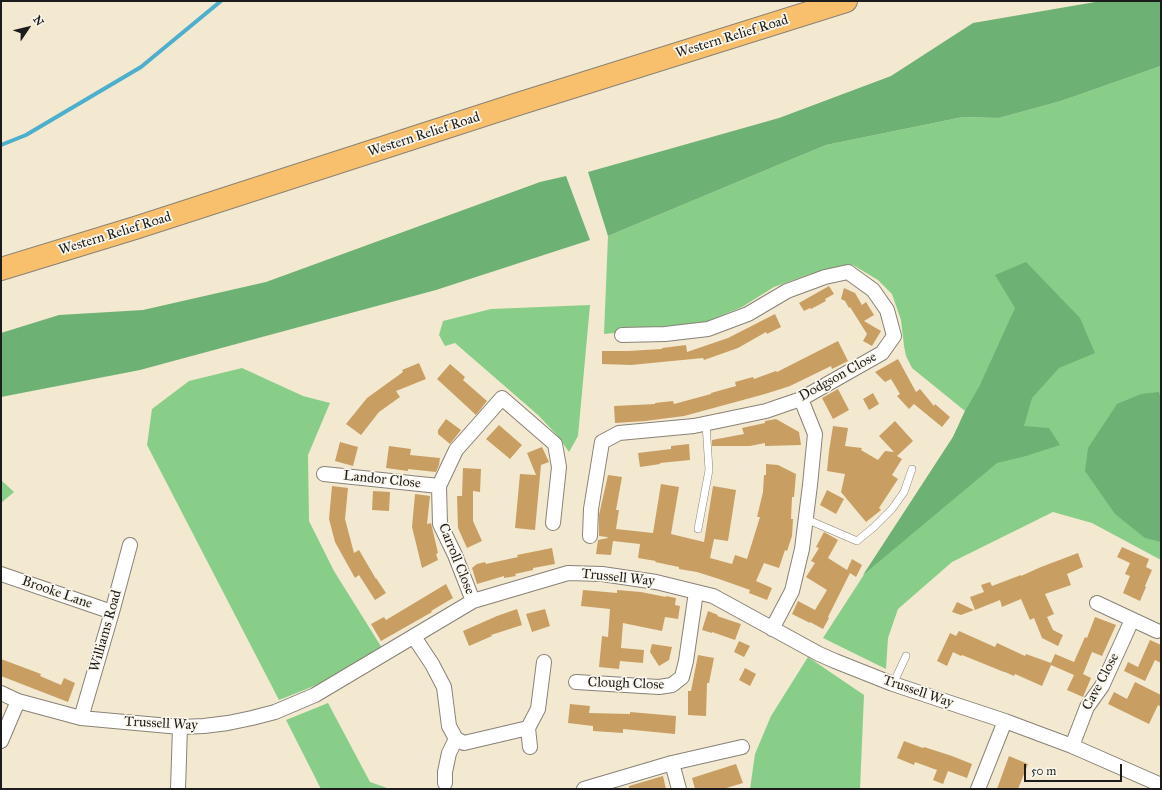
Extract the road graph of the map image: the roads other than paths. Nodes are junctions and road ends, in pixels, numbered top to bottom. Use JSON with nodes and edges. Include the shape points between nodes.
{"nodes":[{"id":1,"x":846,"y":1,"type":"edge"},
{"id":2,"x":1,"y":269,"type":"edge"},
{"id":3,"x":622,"y":335,"type":"dead end"},
{"id":4,"x":801,"y":399,"type":"junction"},
{"id":5,"x":706,"y":424,"type":"junction"},
{"id":6,"x":912,"y":469,"type":"dead end"},
{"id":7,"x":324,"y":474,"type":"dead end"},
{"id":8,"x":439,"y":486,"type":"junction"},
{"id":9,"x":806,"y":520,"type":"junction"},
{"id":10,"x":553,"y":522,"type":"dead end"},
{"id":11,"x":698,"y":529,"type":"dead end"},
{"id":12,"x":590,"y":536,"type":"dead end"},
{"id":13,"x":130,"y":545,"type":"dead end"},
{"id":14,"x":1,"y":574,"type":"edge"},
{"id":15,"x":696,"y":592,"type":"junction"},
{"id":16,"x":473,"y":601,"type":"junction"},
{"id":17,"x":1097,"y":603,"type":"dead end"},
{"id":18,"x":112,"y":612,"type":"junction"},
{"id":19,"x":1132,"y":620,"type":"junction"},
{"id":20,"x":772,"y":628,"type":"junction"},
{"id":21,"x":1156,"y":631,"type":"dead end"},
{"id":22,"x":414,"y":637,"type":"junction"},
{"id":23,"x":906,"y":656,"type":"dead end"},
{"id":24,"x":544,"y":662,"type":"dead end"},
{"id":25,"x":576,"y":682,"type":"dead end"},
{"id":26,"x":893,"y":684,"type":"junction"},
{"id":27,"x":1,"y":694,"type":"edge"},
{"id":28,"x":18,"y":701,"type":"junction"},
{"id":29,"x":81,"y":718,"type":"junction"},
{"id":30,"x":1005,"y":721,"type":"junction"},
{"id":31,"x":180,"y":727,"type":"junction"},
{"id":32,"x":528,"y":728,"type":"junction"},
{"id":33,"x":456,"y":739,"type":"junction"},
{"id":34,"x":1,"y":741,"type":"edge"},
{"id":35,"x":1072,"y":746,"type":"junction"},
{"id":36,"x":530,"y":747,"type":"dead end"},
{"id":37,"x":742,"y":747,"type":"dead end"},
{"id":38,"x":672,"y":763,"type":"junction"},
{"id":39,"x":445,"y":783,"type":"dead end"},
{"id":40,"x":1161,"y":785,"type":"edge"},
{"id":41,"x":178,"y":789,"type":"edge"},
{"id":42,"x":584,"y":789,"type":"edge"},
{"id":43,"x":679,"y":789,"type":"edge"},
{"id":44,"x":978,"y":789,"type":"edge"}],
"edges":[{"from":1,"to":2,"type":"highway","name":"Western Relief Road"},
{"from":3,"to":4,"type":"street","name":"Dodgson Close","via":[[708,330],[748,314],[787,291],[825,277],[848,272],[873,290],[887,310],[894,336],[882,353]]},
{"from":4,"to":5,"type":"street","name":"Dodgson Close","via":[[766,411]]},
{"from":4,"to":9,"type":"street","via":[[815,434]]},
{"from":5,"to":11,"type":"lane","via":[[709,470]]},
{"from":5,"to":12,"type":"street","name":"Dodgson Close","via":[[619,433],[602,442],[591,509]]},
{"from":6,"to":9,"type":"lane","via":[[904,492],[892,509],[856,541]]},
{"from":7,"to":8,"type":"street","name":"Landor Close"},
{"from":8,"to":10,"type":"street","name":"Carroll Close","via":[[456,450],[502,398],[555,444],[559,467]]},
{"from":8,"to":16,"type":"street","name":"Carroll Close","via":[[440,524]]},
{"from":9,"to":20,"type":"street","via":[[792,591]]},
{"from":13,"to":18,"type":"street","name":"Williams Road"},
{"from":14,"to":18,"type":"street","name":"Brooke Lane"},
{"from":15,"to":16,"type":"street","name":"Trussell Way","via":[[617,576],[568,573]]},
{"from":15,"to":20,"type":"street","name":"Trussell Way","via":[[713,596]]},
{"from":15,"to":25,"type":"street","name":"Clough Close","via":[[682,677],[672,685],[659,687]]},
{"from":16,"to":22,"type":"street","name":"Trussell Way"},
{"from":17,"to":19,"type":"street"},
{"from":18,"to":29,"type":"street","name":"Williams Road"},
{"from":19,"to":21,"type":"street"},
{"from":19,"to":35,"type":"street","name":"Cave Close","via":[[1102,686],[1087,707]]},
{"from":20,"to":26,"type":"street","name":"Trussell Way","via":[[819,654]]},
{"from":22,"to":31,"type":"street","name":"Trussell Way","via":[[315,695],[275,712],[228,723]]},
{"from":22,"to":33,"type":"street","via":[[444,687],[449,726]]},
{"from":23,"to":26,"type":"lane"},
{"from":24,"to":32,"type":"street","via":[[538,709]]},
{"from":26,"to":30,"type":"street","name":"Trussell Way"},
{"from":27,"to":28,"type":"street","name":"Trussell Way"},
{"from":28,"to":29,"type":"street","name":"Trussell Way"},
{"from":28,"to":34,"type":"street"},
{"from":29,"to":31,"type":"street","name":"Trussell Way"},
{"from":30,"to":35,"type":"street","name":"Trussell Way"},
{"from":30,"to":44,"type":"street"},
{"from":31,"to":41,"type":"street"},
{"from":32,"to":33,"type":"street","via":[[464,743]]},
{"from":32,"to":36,"type":"street"},
{"from":33,"to":39,"type":"street","via":[[445,772]]},
{"from":35,"to":40,"type":"street","name":"Trussell Way"},
{"from":37,"to":38,"type":"street"},
{"from":38,"to":42,"type":"street"},
{"from":38,"to":43,"type":"street"}]}
